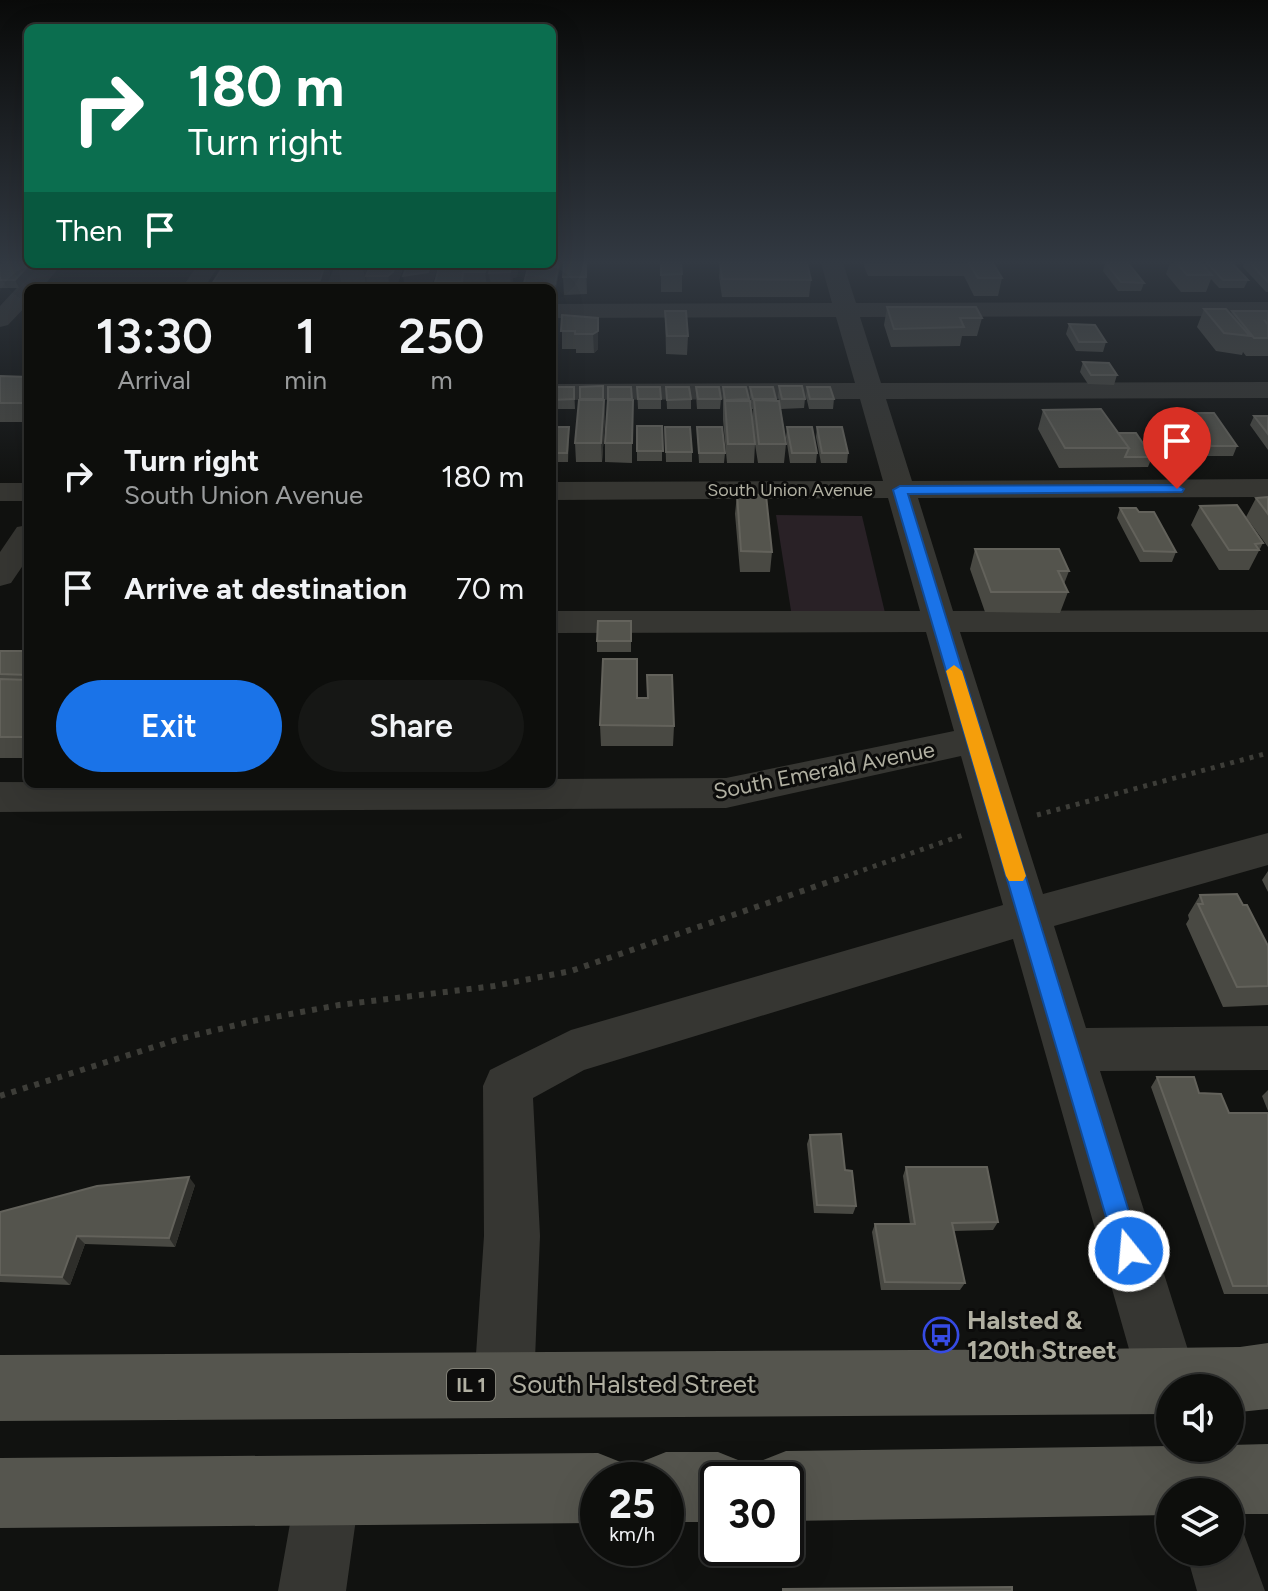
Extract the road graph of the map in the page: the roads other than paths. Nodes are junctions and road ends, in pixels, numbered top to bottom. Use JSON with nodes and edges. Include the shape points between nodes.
{"nodes":[{"id":1,"x":854,"y":337,"type":"edge"},
{"id":2,"x":1268,"y":390,"type":"edge"},
{"id":3,"x":556,"y":392,"type":"edge"},
{"id":4,"x":871,"y":392,"type":"junction"},
{"id":5,"x":1268,"y":488,"type":"edge"},
{"id":6,"x":900,"y":490,"type":"junction"},
{"id":7,"x":556,"y":491,"type":"edge"},
{"id":8,"x":0,"y":492,"type":"edge"},
{"id":9,"x":24,"y":492,"type":"edge"},
{"id":10,"x":24,"y":540,"type":"edge"},
{"id":11,"x":0,"y":576,"type":"edge"},
{"id":12,"x":1268,"y":621,"type":"edge"},
{"id":13,"x":556,"y":622,"type":"edge"},
{"id":14,"x":940,"y":622,"type":"junction"},
{"id":15,"x":975,"y":740,"type":"junction"},
{"id":16,"x":109,"y":790,"type":"edge"},
{"id":17,"x":0,"y":797,"type":"edge"},
{"id":18,"x":1268,"y":849,"type":"edge"},
{"id":19,"x":1028,"y":916,"type":"junction"},
{"id":20,"x":1268,"y":1048,"type":"edge"},
{"id":21,"x":1068,"y":1050,"type":"junction"},
{"id":22,"x":1166,"y":1374,"type":"edge"},
{"id":23,"x":1268,"y":1376,"type":"edge"},
{"id":24,"x":1244,"y":1379,"type":"edge"},
{"id":25,"x":504,"y":1384,"type":"junction"},
{"id":26,"x":1156,"y":1384,"type":"edge"},
{"id":27,"x":0,"y":1388,"type":"edge"},
{"id":28,"x":1196,"y":1473,"type":"edge"},
{"id":29,"x":1268,"y":1479,"type":"edge"},
{"id":30,"x":804,"y":1485,"type":"edge"},
{"id":31,"x":580,"y":1488,"type":"edge"},
{"id":32,"x":328,"y":1490,"type":"junction"},
{"id":33,"x":0,"y":1493,"type":"edge"},
{"id":34,"x":1223,"y":1566,"type":"edge"},
{"id":35,"x":312,"y":1591,"type":"edge"},
{"id":36,"x":1231,"y":1591,"type":"edge"}],
"edges":[{"from":1,"to":4,"type":"street"},
{"from":2,"to":4,"type":"street"},
{"from":3,"to":4,"type":"street"},
{"from":4,"to":6,"type":"street"},
{"from":5,"to":6,"type":"street","name":"South Union Avenue"},
{"from":6,"to":7,"type":"street","name":"South Union Avenue"},
{"from":6,"to":14,"type":"street"},
{"from":8,"to":9,"type":"street"},
{"from":10,"to":11,"type":"street"},
{"from":12,"to":14,"type":"street"},
{"from":13,"to":14,"type":"street"},
{"from":14,"to":15,"type":"street"},
{"from":15,"to":16,"type":"street","name":"South Emerald Avenue","via":[[726,793]]},
{"from":15,"to":19,"type":"street"},
{"from":16,"to":17,"type":"street","name":"South Emerald Avenue"},
{"from":18,"to":19,"type":"street"},
{"from":19,"to":21,"type":"street"},
{"from":19,"to":25,"type":"street","via":[[571,1052],[508,1086],[512,1236]]},
{"from":20,"to":21,"type":"street"},
{"from":21,"to":22,"type":"street"},
{"from":23,"to":24,"type":"main road","name":"South Halsted Street","number":"IL 1"},
{"from":25,"to":26,"type":"main road","name":"South Halsted Street","number":"IL 1"},
{"from":25,"to":27,"type":"main road","name":"South Halsted Street","number":"IL 1"},
{"from":28,"to":29,"type":"main road"},
{"from":28,"to":30,"type":"main road"},
{"from":31,"to":32,"type":"main road"},
{"from":32,"to":33,"type":"main road"},
{"from":32,"to":35,"type":"street"},
{"from":34,"to":36,"type":"street"}]}
